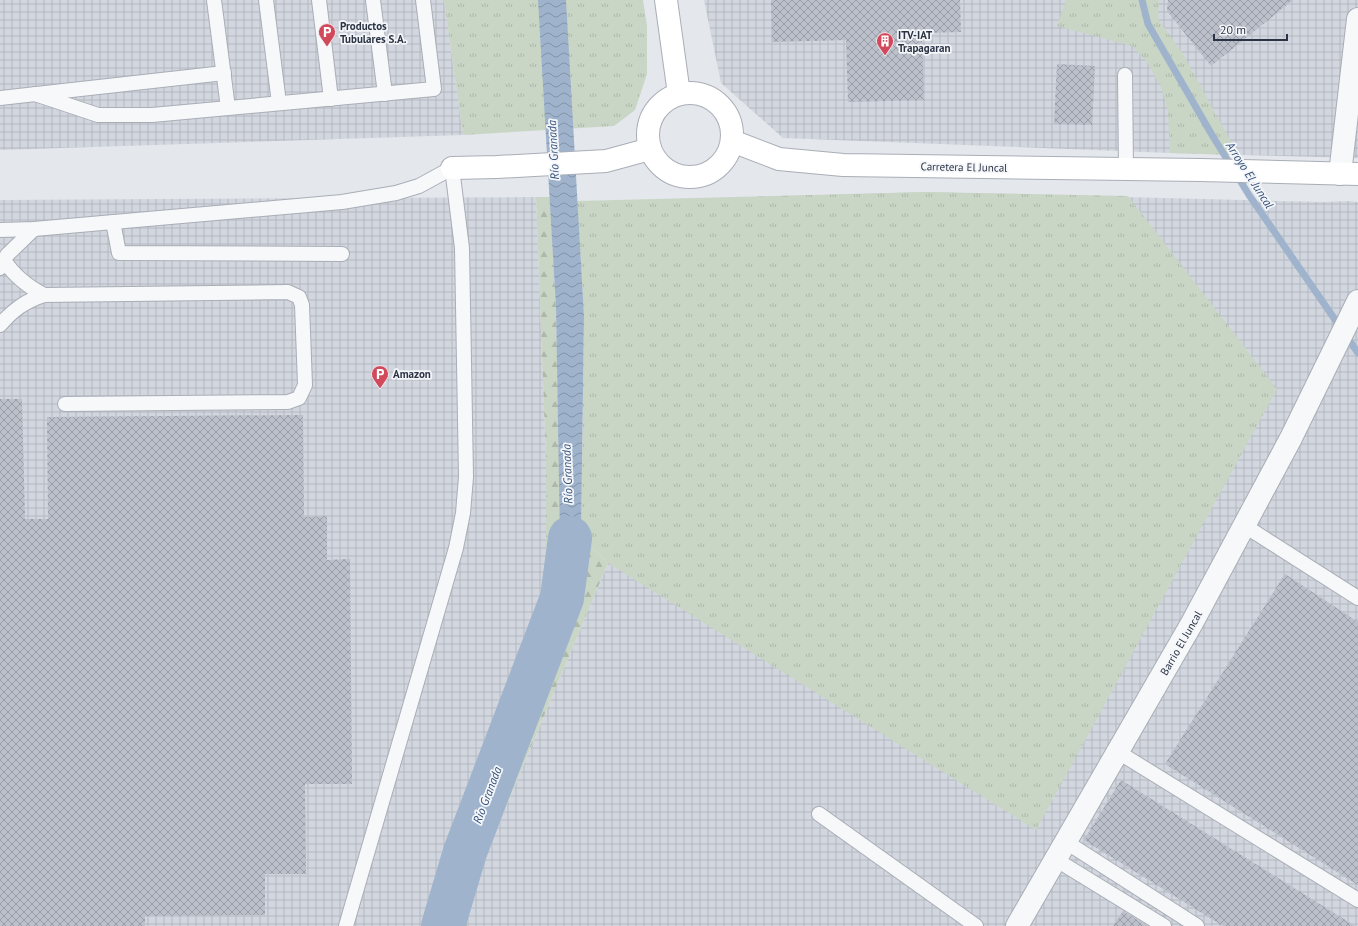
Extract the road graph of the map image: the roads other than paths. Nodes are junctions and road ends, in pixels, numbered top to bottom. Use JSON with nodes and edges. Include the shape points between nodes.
{"nodes":[{"id":1,"x":214,"y":0,"type":"edge"},
{"id":2,"x":266,"y":0,"type":"edge"},
{"id":3,"x":319,"y":0,"type":"edge"},
{"id":4,"x":373,"y":0,"type":"edge"},
{"id":5,"x":423,"y":0,"type":"edge"},
{"id":6,"x":666,"y":0,"type":"edge"},
{"id":7,"x":1358,"y":19,"type":"edge"},
{"id":8,"x":224,"y":73,"type":"junction"},
{"id":9,"x":1125,"y":75,"type":"dead end"},
{"id":10,"x":35,"y":94,"type":"junction"},
{"id":11,"x":385,"y":94,"type":"junction"},
{"id":12,"x":679,"y":94,"type":"junction"},
{"id":13,"x":0,"y":98,"type":"edge"},
{"id":14,"x":331,"y":98,"type":"junction"},
{"id":15,"x":279,"y":103,"type":"junction"},
{"id":16,"x":228,"y":108,"type":"junction"},
{"id":17,"x":732,"y":141,"type":"junction"},
{"id":18,"x":650,"y":149,"type":"junction"},
{"id":19,"x":452,"y":168,"type":"junction"},
{"id":20,"x":1126,"y":169,"type":"junction"},
{"id":21,"x":1349,"y":174,"type":"edge"},
{"id":22,"x":113,"y":222,"type":"junction"},
{"id":23,"x":34,"y":229,"type":"junction"},
{"id":24,"x":0,"y":230,"type":"edge"},
{"id":25,"x":342,"y":254,"type":"dead end"},
{"id":26,"x":2,"y":264,"type":"edge"},
{"id":27,"x":44,"y":295,"type":"junction"},
{"id":28,"x":1356,"y":305,"type":"edge"},
{"id":29,"x":0,"y":325,"type":"edge"},
{"id":30,"x":65,"y":404,"type":"dead end"},
{"id":31,"x":1245,"y":526,"type":"junction"},
{"id":32,"x":1358,"y":598,"type":"edge"},
{"id":33,"x":1118,"y":752,"type":"junction"},
{"id":34,"x":819,"y":814,"type":"dead end"},
{"id":35,"x":1061,"y":850,"type":"junction"},
{"id":36,"x":1358,"y":900,"type":"edge"},
{"id":37,"x":346,"y":926,"type":"edge"},
{"id":38,"x":976,"y":926,"type":"edge"},
{"id":39,"x":1017,"y":926,"type":"edge"},
{"id":40,"x":1164,"y":926,"type":"edge"},
{"id":41,"x":1197,"y":926,"type":"edge"}],
"edges":[{"from":1,"to":8,"type":"lane"},
{"from":2,"to":15,"type":"lane"},
{"from":3,"to":14,"type":"lane"},
{"from":4,"to":11,"type":"lane"},
{"from":5,"to":11,"type":"lane","via":[[434,89]]},
{"from":6,"to":12,"type":"street"},
{"from":7,"to":21,"type":"street"},
{"from":8,"to":10,"type":"lane"},
{"from":8,"to":16,"type":"lane"},
{"from":9,"to":20,"type":"lane"},
{"from":10,"to":13,"type":"lane"},
{"from":10,"to":16,"type":"lane","via":[[98,115],[152,116]]},
{"from":11,"to":14,"type":"lane"},
{"from":12,"to":17,"type":"street","via":[[692,92],[718,103],[727,114],[732,127]]},
{"from":12,"to":18,"type":"street","via":[[666,100],[652,115],[648,136]]},
{"from":14,"to":15,"type":"lane"},
{"from":15,"to":16,"type":"lane"},
{"from":17,"to":18,"type":"street","via":[[728,154],[719,166],[694,177],[680,176],[668,171],[657,162]]},
{"from":17,"to":20,"type":"street","name":"Carretera El Juncal","via":[[779,159],[843,165]]},
{"from":18,"to":19,"type":"street","via":[[606,161]]},
{"from":19,"to":22,"type":"lane","via":[[419,186],[396,193],[342,202]]},
{"from":19,"to":37,"type":"lane","via":[[462,248],[466,477],[463,513],[456,548]]},
{"from":20,"to":21,"type":"street","name":"Carretera El Juncal"},
{"from":22,"to":23,"type":"lane"},
{"from":22,"to":25,"type":"lane","via":[[119,253]]},
{"from":23,"to":24,"type":"lane"},
{"from":23,"to":26,"type":"lane","via":[[7,255]]},
{"from":26,"to":27,"type":"lane","via":[[28,286]]},
{"from":27,"to":29,"type":"lane","via":[[21,305]]},
{"from":27,"to":30,"type":"lane","via":[[288,292],[299,297],[302,305],[305,385],[299,398],[288,402]]},
{"from":28,"to":31,"type":"street","name":"Barrio El Juncal"},
{"from":31,"to":32,"type":"lane"},
{"from":31,"to":33,"type":"street","name":"Barrio El Juncal"},
{"from":33,"to":35,"type":"street","name":"Barrio El Juncal"},
{"from":33,"to":36,"type":"lane"},
{"from":34,"to":38,"type":"lane"},
{"from":35,"to":39,"type":"street","name":"Barrio El Juncal"},
{"from":35,"to":40,"type":"lane"},
{"from":35,"to":41,"type":"lane"}]}
